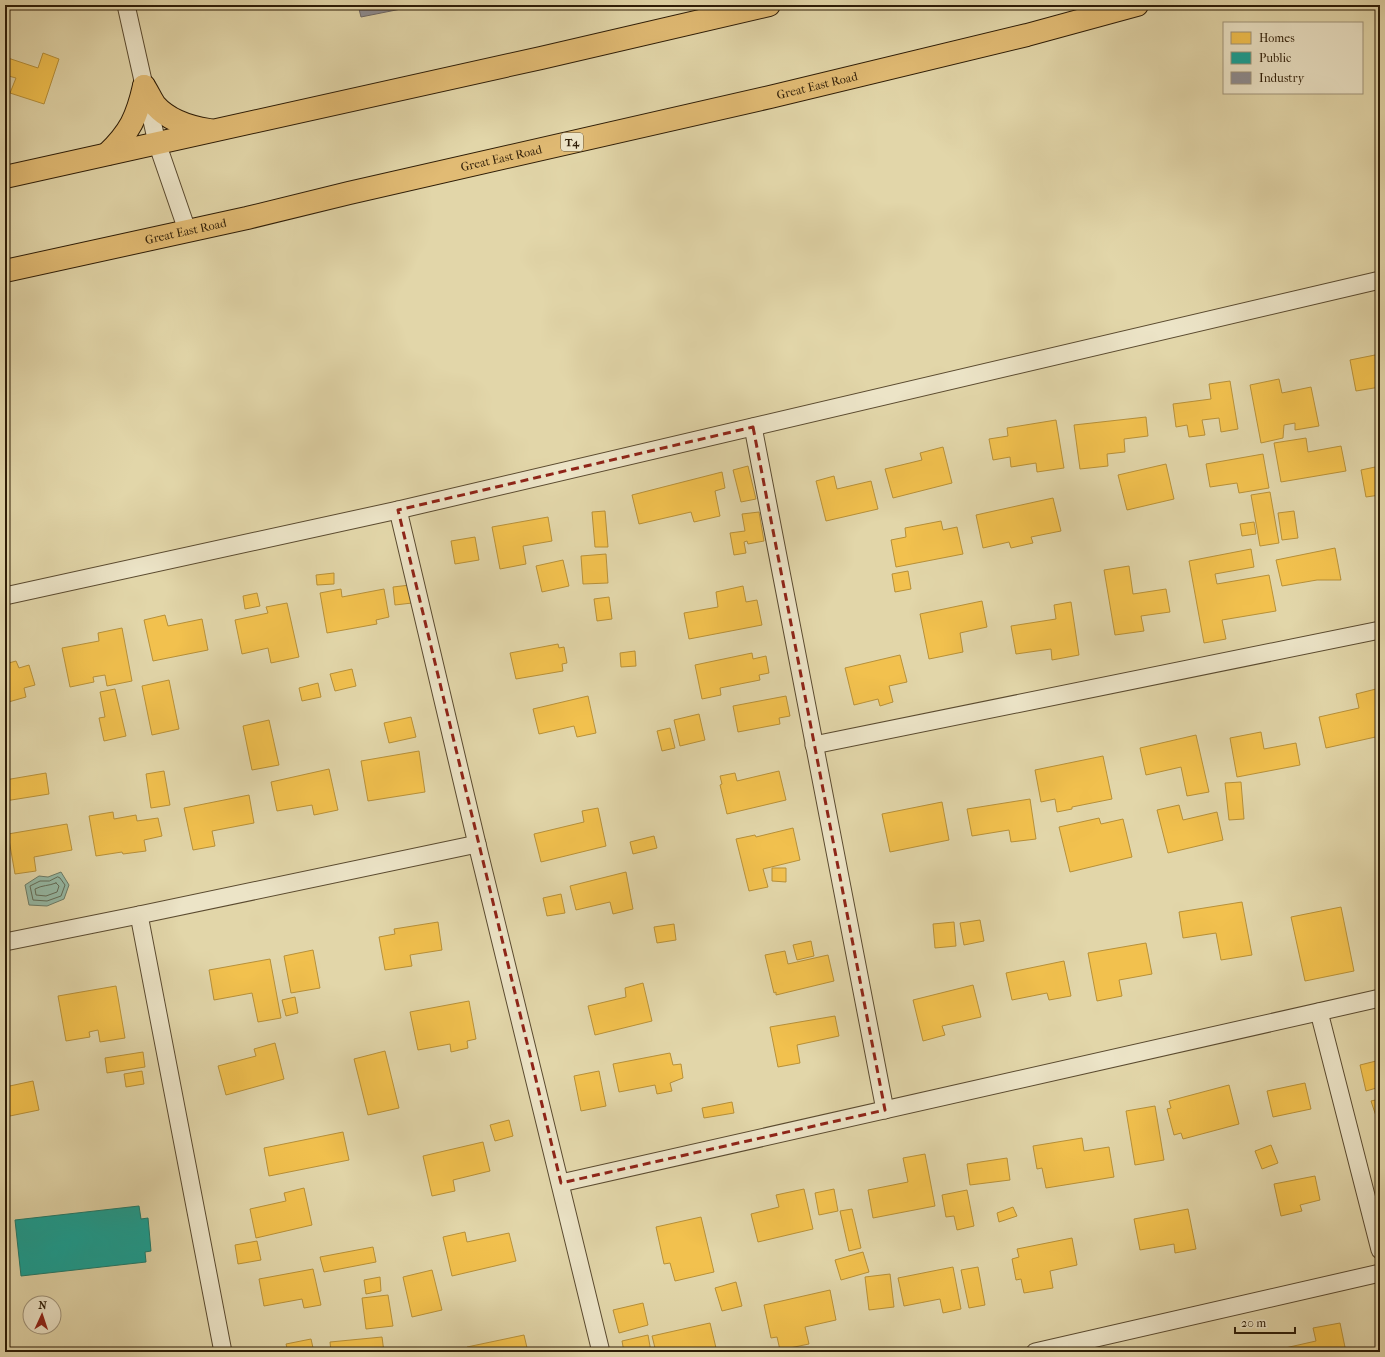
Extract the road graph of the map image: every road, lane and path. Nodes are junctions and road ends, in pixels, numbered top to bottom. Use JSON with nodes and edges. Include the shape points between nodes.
{"nodes":[{"id":1,"x":126,"y":5,"type":"edge"},
{"id":2,"x":769,"y":5,"type":"edge"},
{"id":3,"x":1137,"y":5,"type":"edge"},
{"id":4,"x":144,"y":86,"type":"junction"},
{"id":5,"x":213,"y":130,"type":"junction"},
{"id":6,"x":157,"y":143,"type":"junction"},
{"id":7,"x":107,"y":154,"type":"junction"},
{"id":8,"x":5,"y":177,"type":"edge"},
{"id":9,"x":186,"y":230,"type":"junction"},
{"id":10,"x":5,"y":271,"type":"edge"},
{"id":11,"x":1380,"y":280,"type":"edge"},
{"id":12,"x":753,"y":427,"type":"junction"},
{"id":13,"x":398,"y":510,"type":"junction"},
{"id":14,"x":5,"y":596,"type":"edge"},
{"id":15,"x":1380,"y":630,"type":"edge"},
{"id":16,"x":814,"y":745,"type":"junction"},
{"id":17,"x":477,"y":844,"type":"junction"},
{"id":18,"x":139,"y":915,"type":"junction"},
{"id":19,"x":5,"y":942,"type":"edge"},
{"id":20,"x":1380,"y":998,"type":"edge"},
{"id":21,"x":1318,"y":1012,"type":"junction"},
{"id":22,"x":885,"y":1110,"type":"junction"},
{"id":23,"x":561,"y":1183,"type":"junction"},
{"id":24,"x":1380,"y":1250,"type":"edge"},
{"id":25,"x":1380,"y":1273,"type":"edge"},
{"id":26,"x":223,"y":1352,"type":"edge"},
{"id":27,"x":601,"y":1352,"type":"edge"},
{"id":28,"x":1035,"y":1352,"type":"edge"}],
"edges":[{"from":1,"to":4,"type":"street"},
{"from":2,"to":5,"type":"main road"},
{"from":3,"to":9,"type":"main road","name":"Great East Road","number":"T4","via":[[1027,35],[778,95]]},
{"from":4,"to":5,"type":"main road","via":[[155,105],[171,118],[192,128]]},
{"from":4,"to":6,"type":"street"},
{"from":4,"to":7,"type":"main road","via":[[133,123]]},
{"from":5,"to":6,"type":"main road"},
{"from":6,"to":7,"type":"main road"},
{"from":6,"to":9,"type":"street"},
{"from":7,"to":8,"type":"main road"},
{"from":9,"to":10,"type":"main road","name":"Great East Road","number":"T4"},
{"from":11,"to":12,"type":"street"},
{"from":12,"to":13,"type":"street"},
{"from":12,"to":16,"type":"street"},
{"from":13,"to":14,"type":"street"},
{"from":13,"to":17,"type":"street"},
{"from":15,"to":16,"type":"street"},
{"from":16,"to":22,"type":"street"},
{"from":17,"to":18,"type":"street"},
{"from":17,"to":23,"type":"street"},
{"from":18,"to":19,"type":"street"},
{"from":18,"to":26,"type":"street"},
{"from":20,"to":21,"type":"street"},
{"from":21,"to":22,"type":"street"},
{"from":21,"to":24,"type":"street"},
{"from":22,"to":23,"type":"street"},
{"from":23,"to":27,"type":"street"},
{"from":25,"to":28,"type":"street"}]}
